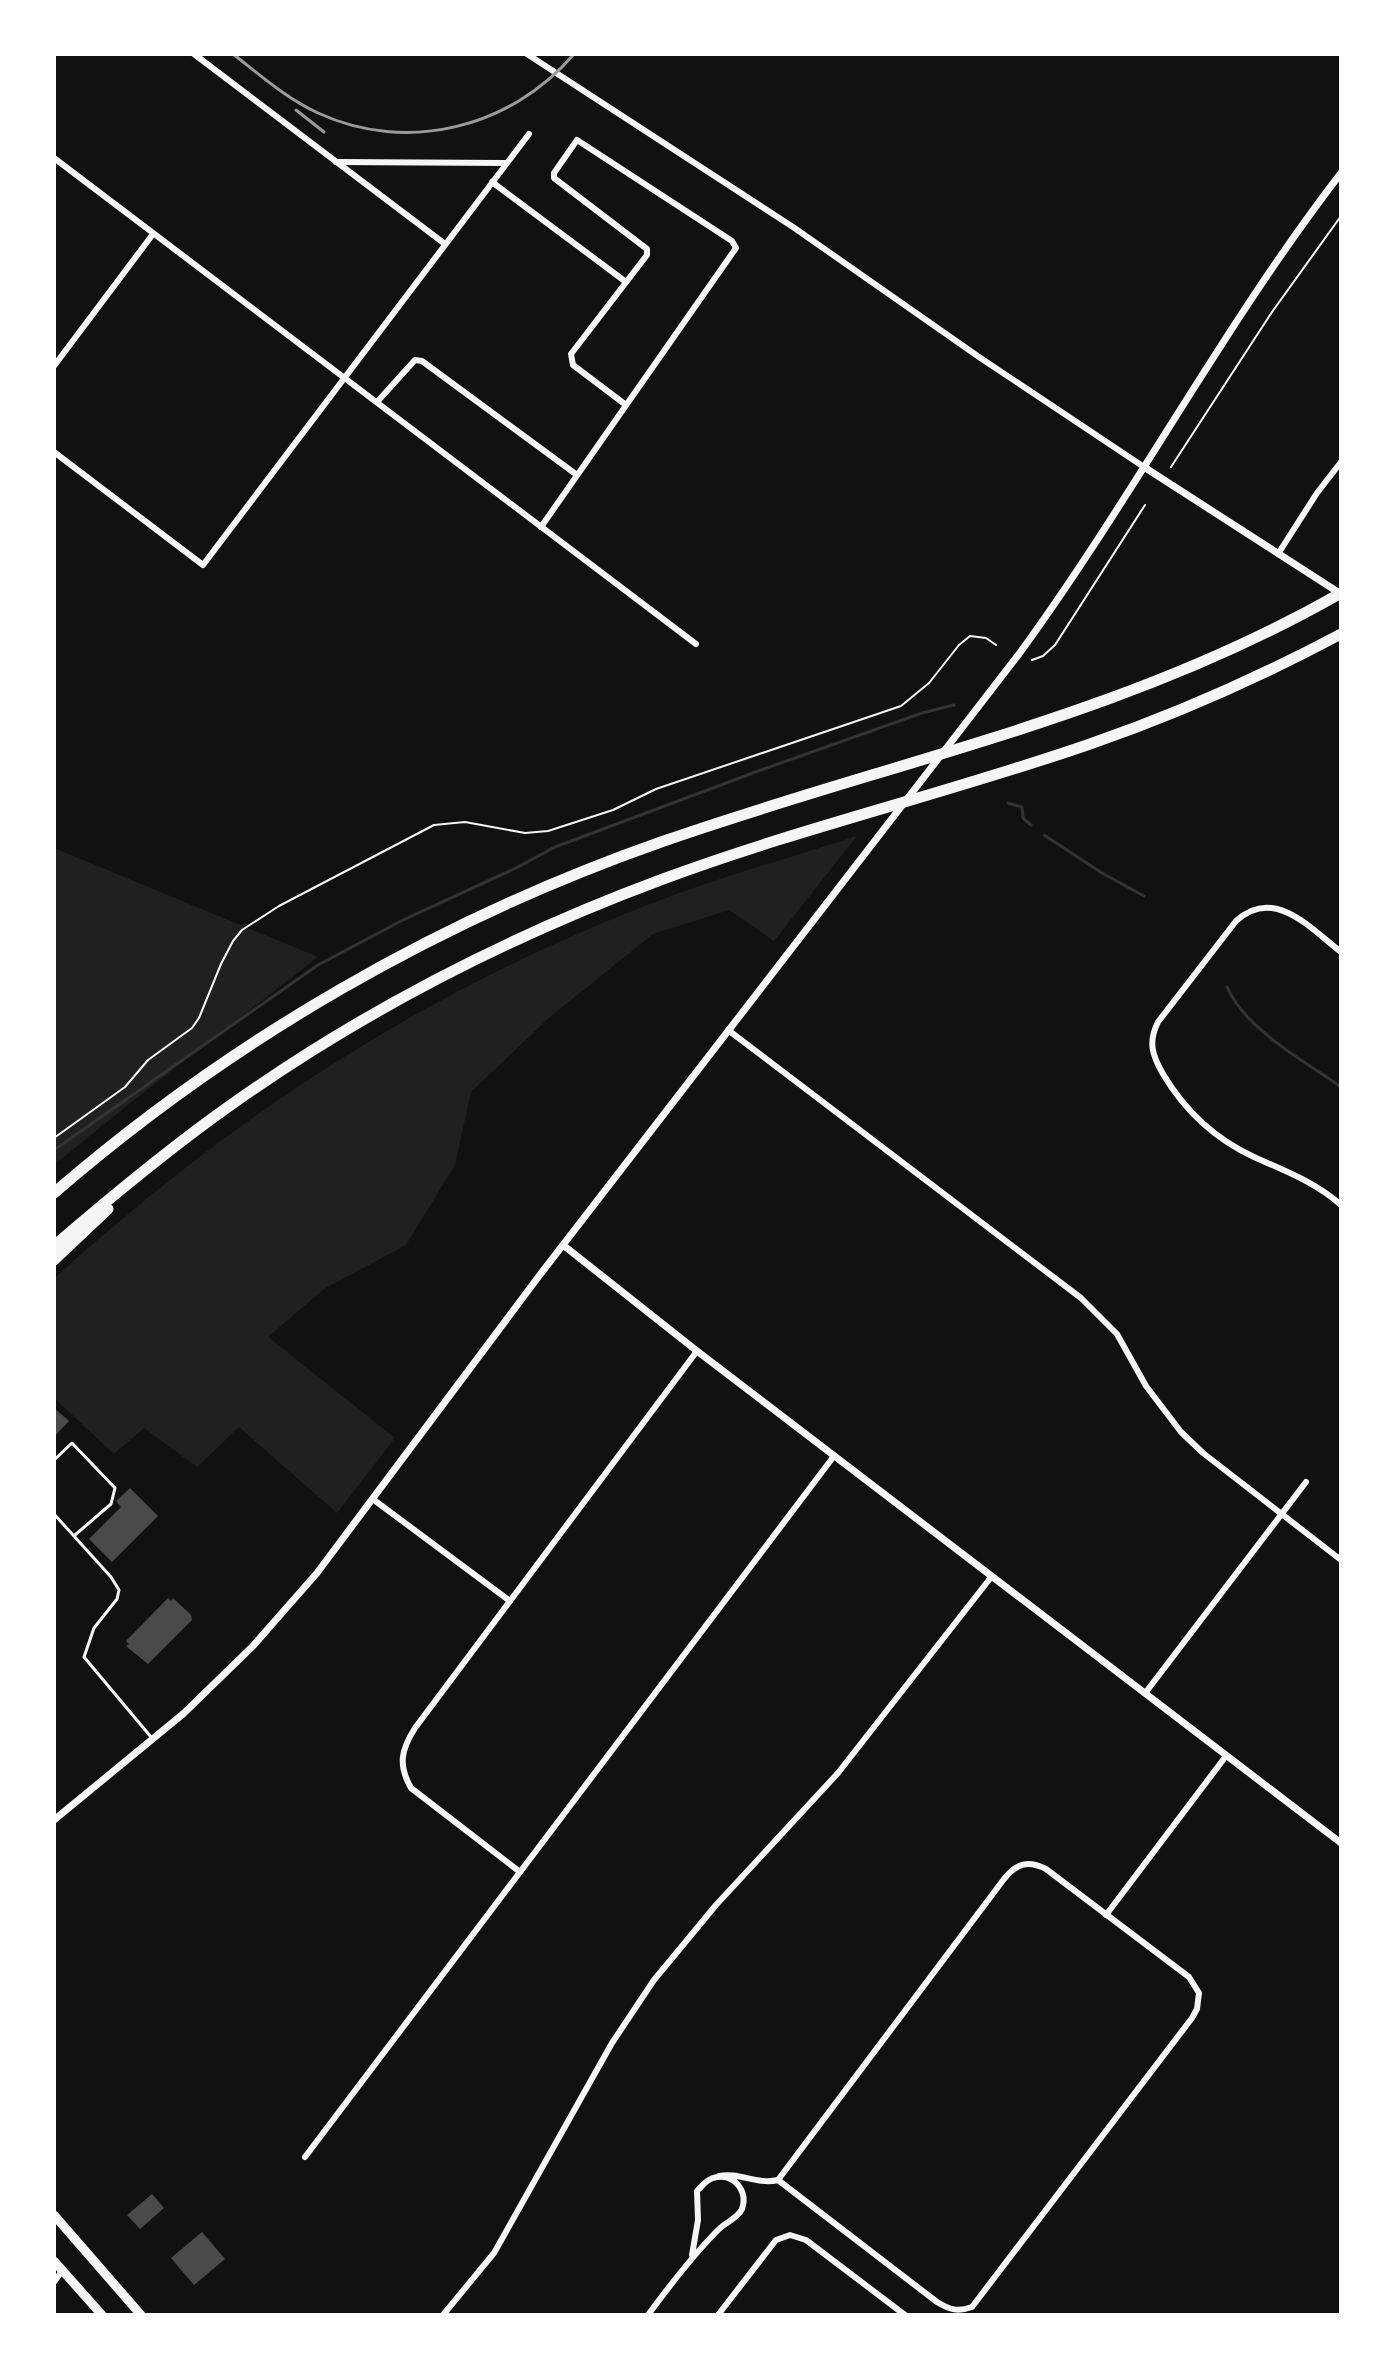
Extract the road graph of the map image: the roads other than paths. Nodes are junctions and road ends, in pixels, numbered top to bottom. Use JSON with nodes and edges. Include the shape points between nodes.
{"nodes":[{"id":1,"x":194,"y":54,"type":"edge"},
{"id":2,"x":527,"y":54,"type":"edge"},
{"id":3,"x":529,"y":134,"type":"dead end"},
{"id":4,"x":54,"y":158,"type":"edge"},
{"id":5,"x":336,"y":162,"type":"junction"},
{"id":6,"x":506,"y":163,"type":"junction"},
{"id":7,"x":1341,"y":173,"type":"edge"},
{"id":8,"x":492,"y":182,"type":"junction"},
{"id":9,"x":153,"y":234,"type":"junction"},
{"id":10,"x":445,"y":244,"type":"junction"},
{"id":11,"x":626,"y":282,"type":"junction"},
{"id":12,"x":54,"y":366,"type":"edge"},
{"id":13,"x":344,"y":377,"type":"junction"},
{"id":14,"x":377,"y":402,"type":"junction"},
{"id":15,"x":626,"y":405,"type":"junction"},
{"id":16,"x":54,"y":452,"type":"edge"},
{"id":17,"x":1341,"y":462,"type":"edge"},
{"id":18,"x":1144,"y":467,"type":"junction"},
{"id":19,"x":577,"y":475,"type":"junction"},
{"id":20,"x":541,"y":527,"type":"junction"},
{"id":21,"x":1278,"y":554,"type":"junction"},
{"id":22,"x":1341,"y":594,"type":"edge"},
{"id":23,"x":1341,"y":634,"type":"edge"},
{"id":24,"x":696,"y":644,"type":"dead end"},
{"id":25,"x":1341,"y":952,"type":"edge"},
{"id":26,"x":728,"y":1030,"type":"junction"},
{"id":27,"x":170,"y":1151,"type":"junction"},
{"id":28,"x":54,"y":1193,"type":"edge"},
{"id":29,"x":1341,"y":1205,"type":"edge"},
{"id":30,"x":563,"y":1245,"type":"junction"},
{"id":31,"x":54,"y":1246,"type":"edge"},
{"id":32,"x":54,"y":1260,"type":"edge"},
{"id":33,"x":697,"y":1351,"type":"junction"},
{"id":34,"x":834,"y":1456,"type":"junction"},
{"id":35,"x":54,"y":1460,"type":"edge"},
{"id":36,"x":1306,"y":1482,"type":"dead end"},
{"id":37,"x":374,"y":1500,"type":"junction"},
{"id":38,"x":54,"y":1514,"type":"edge"},
{"id":39,"x":1282,"y":1515,"type":"junction"},
{"id":40,"x":74,"y":1536,"type":"junction"},
{"id":41,"x":1341,"y":1560,"type":"edge"},
{"id":42,"x":992,"y":1576,"type":"junction"},
{"id":43,"x":510,"y":1601,"type":"junction"},
{"id":44,"x":1146,"y":1692,"type":"junction"},
{"id":45,"x":153,"y":1740,"type":"junction"},
{"id":46,"x":1226,"y":1756,"type":"junction"},
{"id":47,"x":54,"y":1820,"type":"edge"},
{"id":48,"x":1341,"y":1843,"type":"edge"},
{"id":49,"x":520,"y":1872,"type":"junction"},
{"id":50,"x":1106,"y":1915,"type":"junction"},
{"id":51,"x":305,"y":2157,"type":"dead end"},
{"id":52,"x":719,"y":2176,"type":"junction"},
{"id":53,"x":778,"y":2180,"type":"junction"},
{"id":54,"x":54,"y":2215,"type":"edge"},
{"id":55,"x":692,"y":2255,"type":"junction"},
{"id":56,"x":54,"y":2261,"type":"edge"},
{"id":57,"x":62,"y":2271,"type":"junction"},
{"id":58,"x":54,"y":2282,"type":"edge"},
{"id":59,"x":102,"y":2315,"type":"edge"},
{"id":60,"x":141,"y":2315,"type":"edge"},
{"id":61,"x":443,"y":2315,"type":"edge"},
{"id":62,"x":648,"y":2315,"type":"edge"},
{"id":63,"x":718,"y":2315,"type":"edge"},
{"id":64,"x":905,"y":2315,"type":"edge"}],
"edges":[{"from":1,"to":5,"type":"street"},
{"from":2,"to":18,"type":"street","via":[[793,227]]},
{"from":3,"to":6,"type":"street"},
{"from":4,"to":9,"type":"street"},
{"from":5,"to":6,"type":"street"},
{"from":5,"to":10,"type":"street"},
{"from":6,"to":8,"type":"street"},
{"from":7,"to":18,"type":"street","via":[[1259,288]]},
{"from":8,"to":10,"type":"street"},
{"from":8,"to":11,"type":"street"},
{"from":9,"to":12,"type":"street"},
{"from":9,"to":13,"type":"street"},
{"from":10,"to":13,"type":"street"},
{"from":11,"to":15,"type":"street","via":[[571,354],[573,365]]},
{"from":11,"to":15,"type":"street","via":[[647,249],[554,178],[577,140],[736,248]]},
{"from":13,"to":14,"type":"street"},
{"from":13,"to":16,"type":"street","via":[[203,565]]},
{"from":14,"to":19,"type":"street","via":[[415,360],[422,361]]},
{"from":14,"to":20,"type":"street"},
{"from":15,"to":19,"type":"street"},
{"from":17,"to":21,"type":"street"},
{"from":18,"to":21,"type":"street"},
{"from":18,"to":26,"type":"street","via":[[1019,654]]},
{"from":19,"to":20,"type":"street"},
{"from":20,"to":24,"type":"street"},
{"from":21,"to":22,"type":"street"},
{"from":22,"to":28,"type":"highway","via":[[1233,650],[1097,705],[644,848],[535,891],[429,941],[227,1060]]},
{"from":23,"to":27,"type":"highway","via":[[1255,679],[1083,747],[665,878],[593,906],[416,990],[233,1103]]},
{"from":25,"to":29,"type":"street","via":[[1285,911],[1265,906],[1250,911],[1236,921],[1158,1022],[1151,1039],[1156,1061],[1174,1092],[1202,1123]]},
{"from":26,"to":30,"type":"street"},
{"from":26,"to":39,"type":"street","via":[[1081,1298],[1117,1334],[1146,1386],[1181,1432]]},
{"from":27,"to":31,"type":"highway"},
{"from":27,"to":32,"type":"highway"},
{"from":30,"to":33,"type":"street"},
{"from":30,"to":37,"type":"street"},
{"from":33,"to":34,"type":"street"},
{"from":33,"to":43,"type":"street"},
{"from":34,"to":42,"type":"street"},
{"from":34,"to":49,"type":"street"},
{"from":35,"to":40,"type":"lane","via":[[72,1443],[115,1488],[111,1504]]},
{"from":36,"to":39,"type":"street"},
{"from":37,"to":43,"type":"street"},
{"from":37,"to":45,"type":"street","via":[[266,1632]]},
{"from":38,"to":40,"type":"lane"},
{"from":39,"to":41,"type":"street"},
{"from":39,"to":44,"type":"street"},
{"from":40,"to":45,"type":"lane","via":[[119,1590],[94,1628],[84,1657]]},
{"from":42,"to":44,"type":"street"},
{"from":42,"to":61,"type":"street","via":[[838,1773],[654,1980],[612,2043],[494,2253]]},
{"from":43,"to":49,"type":"street","via":[[415,1728],[401,1764],[422,1799]]},
{"from":44,"to":46,"type":"street"},
{"from":45,"to":47,"type":"street"},
{"from":46,"to":48,"type":"street"},
{"from":46,"to":50,"type":"street"},
{"from":49,"to":51,"type":"street"},
{"from":50,"to":53,"type":"street","via":[[1037,1864],[1011,1870]]},
{"from":50,"to":53,"type":"street","via":[[1189,1977],[1199,1993],[1197,2009],[972,2307],[953,2310],[937,2302]]},
{"from":52,"to":53,"type":"street"},
{"from":52,"to":55,"type":"street","via":[[697,2191]]},
{"from":52,"to":55,"type":"street","via":[[739,2185],[740,2213]]},
{"from":54,"to":60,"type":"main road"},
{"from":55,"to":62,"type":"street"},
{"from":56,"to":57,"type":"main road"},
{"from":57,"to":58,"type":"street"},
{"from":57,"to":59,"type":"main road"},
{"from":63,"to":64,"type":"street","via":[[777,2239],[790,2235],[806,2240]]}]}
